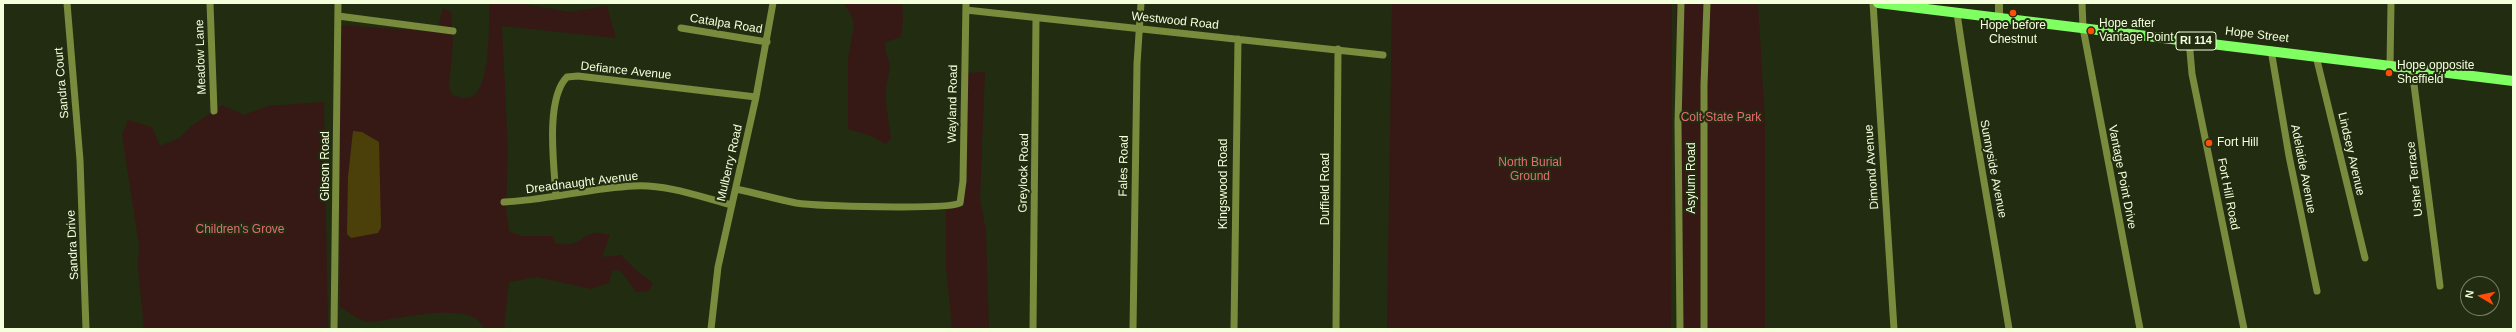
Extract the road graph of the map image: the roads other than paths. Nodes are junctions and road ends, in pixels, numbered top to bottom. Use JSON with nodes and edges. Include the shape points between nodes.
{"nodes":[{"id":1,"x":67,"y":3,"type":"edge"},
{"id":2,"x":210,"y":3,"type":"edge"},
{"id":3,"x":338,"y":3,"type":"edge"},
{"id":4,"x":773,"y":3,"type":"edge"},
{"id":5,"x":1141,"y":3,"type":"edge"},
{"id":6,"x":1680,"y":3,"type":"edge"},
{"id":7,"x":1707,"y":3,"type":"edge"},
{"id":8,"x":1873,"y":3,"type":"edge"},
{"id":9,"x":1878,"y":3,"type":"edge"},
{"id":10,"x":1999,"y":3,"type":"edge"},
{"id":11,"x":2082,"y":3,"type":"edge"},
{"id":12,"x":2391,"y":3,"type":"edge"},
{"id":13,"x":966,"y":6,"type":"edge"},
{"id":14,"x":1957,"y":13,"type":"junction"},
{"id":15,"x":338,"y":16,"type":"junction"},
{"id":16,"x":1036,"y":18,"type":"junction"},
{"id":17,"x":1999,"y":18,"type":"junction"},
{"id":18,"x":681,"y":28,"type":"dead end"},
{"id":19,"x":2083,"y":28,"type":"junction"},
{"id":20,"x":1139,"y":29,"type":"junction"},
{"id":21,"x":453,"y":31,"type":"dead end"},
{"id":22,"x":1238,"y":39,"type":"junction"},
{"id":23,"x":2189,"y":40,"type":"junction"},
{"id":24,"x":767,"y":42,"type":"junction"},
{"id":25,"x":1338,"y":50,"type":"junction"},
{"id":26,"x":2271,"y":50,"type":"junction"},
{"id":27,"x":1383,"y":55,"type":"dead end"},
{"id":28,"x":2316,"y":56,"type":"junction"},
{"id":29,"x":2390,"y":66,"type":"junction"},
{"id":30,"x":2412,"y":69,"type":"junction"},
{"id":31,"x":2513,"y":81,"type":"edge"},
{"id":32,"x":756,"y":97,"type":"junction"},
{"id":33,"x":214,"y":111,"type":"dead end"},
{"id":34,"x":80,"y":160,"type":"joint"},
{"id":35,"x":736,"y":189,"type":"junction"},
{"id":36,"x":556,"y":196,"type":"junction"},
{"id":37,"x":504,"y":202,"type":"dead end"},
{"id":38,"x":732,"y":205,"type":"junction"},
{"id":39,"x":2365,"y":258,"type":"dead end"},
{"id":40,"x":2440,"y":286,"type":"dead end"},
{"id":41,"x":2317,"y":291,"type":"dead end"},
{"id":42,"x":86,"y":329,"type":"edge"},
{"id":43,"x":334,"y":329,"type":"edge"},
{"id":44,"x":711,"y":329,"type":"edge"},
{"id":45,"x":1033,"y":329,"type":"edge"},
{"id":46,"x":1133,"y":329,"type":"edge"},
{"id":47,"x":1234,"y":329,"type":"edge"},
{"id":48,"x":1336,"y":329,"type":"edge"},
{"id":49,"x":1680,"y":329,"type":"edge"},
{"id":50,"x":1704,"y":329,"type":"edge"},
{"id":51,"x":1894,"y":329,"type":"edge"},
{"id":52,"x":2009,"y":329,"type":"edge"},
{"id":53,"x":2140,"y":329,"type":"edge"},
{"id":54,"x":2244,"y":329,"type":"edge"}],
"edges":[{"from":1,"to":34,"type":"street","name":"Sandra Court"},
{"from":2,"to":33,"type":"street","name":"Meadow Lane"},
{"from":3,"to":15,"type":"street","name":"Gibson Road"},
{"from":4,"to":24,"type":"street","name":"Mulberry Road"},
{"from":5,"to":20,"type":"street","name":"Fales Road"},
{"from":6,"to":49,"type":"street","name":"Asylum Road"},
{"from":7,"to":50,"type":"street","name":"Asylum Road","via":[[1704,93]]},
{"from":8,"to":51,"type":"street","name":"Dimond Avenue"},
{"from":9,"to":14,"type":"main road","name":"Hope Street","number":"RI 114"},
{"from":10,"to":17,"type":"street"},
{"from":11,"to":19,"type":"street","name":"Vantage Point Drive"},
{"from":12,"to":29,"type":"street"},
{"from":13,"to":16,"type":"street","name":"Westwood Road"},
{"from":13,"to":35,"type":"street","name":"Wayland Road","via":[[963,181],[961,199],[957,204],[909,206],[796,203]]},
{"from":14,"to":17,"type":"main road","name":"Hope Street","number":"RI 114"},
{"from":14,"to":52,"type":"street","name":"Sunnyside Avenue","via":[[1976,142]]},
{"from":15,"to":21,"type":"street"},
{"from":15,"to":43,"type":"street","name":"Gibson Road"},
{"from":16,"to":20,"type":"street","name":"Westwood Road"},
{"from":16,"to":45,"type":"street","name":"Greylock Road"},
{"from":17,"to":19,"type":"main road","name":"Hope Street","number":"RI 114"},
{"from":18,"to":24,"type":"street","name":"Catalpa Road"},
{"from":19,"to":23,"type":"main road","name":"Hope Street","number":"RI 114"},
{"from":19,"to":53,"type":"street","name":"Vantage Point Drive"},
{"from":20,"to":22,"type":"street","name":"Westwood Road"},
{"from":20,"to":46,"type":"street","name":"Fales Road"},
{"from":22,"to":25,"type":"street","name":"Westwood Road"},
{"from":22,"to":47,"type":"street","name":"Kingswood Road"},
{"from":23,"to":26,"type":"main road","name":"Hope Street","number":"RI 114"},
{"from":23,"to":54,"type":"street","name":"Fort Hill Road","via":[[2192,74]]},
{"from":24,"to":32,"type":"street","name":"Mulberry Road"},
{"from":25,"to":27,"type":"street","name":"Westwood Road"},
{"from":25,"to":48,"type":"street","name":"Duffield Road"},
{"from":26,"to":28,"type":"main road","name":"Hope Street","number":"RI 114"},
{"from":26,"to":41,"type":"street","name":"Adelaide Avenue","via":[[2289,156]]},
{"from":28,"to":29,"type":"main road","name":"Hope Street","number":"RI 114"},
{"from":28,"to":39,"type":"street","name":"Lindsey Avenue"},
{"from":29,"to":30,"type":"main road","name":"Hope Street","number":"RI 114"},
{"from":30,"to":31,"type":"main road","name":"Hope Street","number":"RI 114"},
{"from":30,"to":40,"type":"street","name":"Usher Terrace"},
{"from":32,"to":35,"type":"street","name":"Mulberry Road"},
{"from":32,"to":36,"type":"street","name":"Defiance Avenue","via":[[578,76],[567,77],[559,87],[554,120]]},
{"from":34,"to":42,"type":"street","name":"Sandra Drive"},
{"from":35,"to":38,"type":"street","name":"Mulberry Road"},
{"from":36,"to":37,"type":"street","name":"Dreadnaught Avenue"},
{"from":36,"to":38,"type":"street","name":"Dreadnaught Avenue","via":[[634,186],[674,190]]},
{"from":38,"to":44,"type":"street","name":"Mulberry Road","via":[[718,267]]}]}
